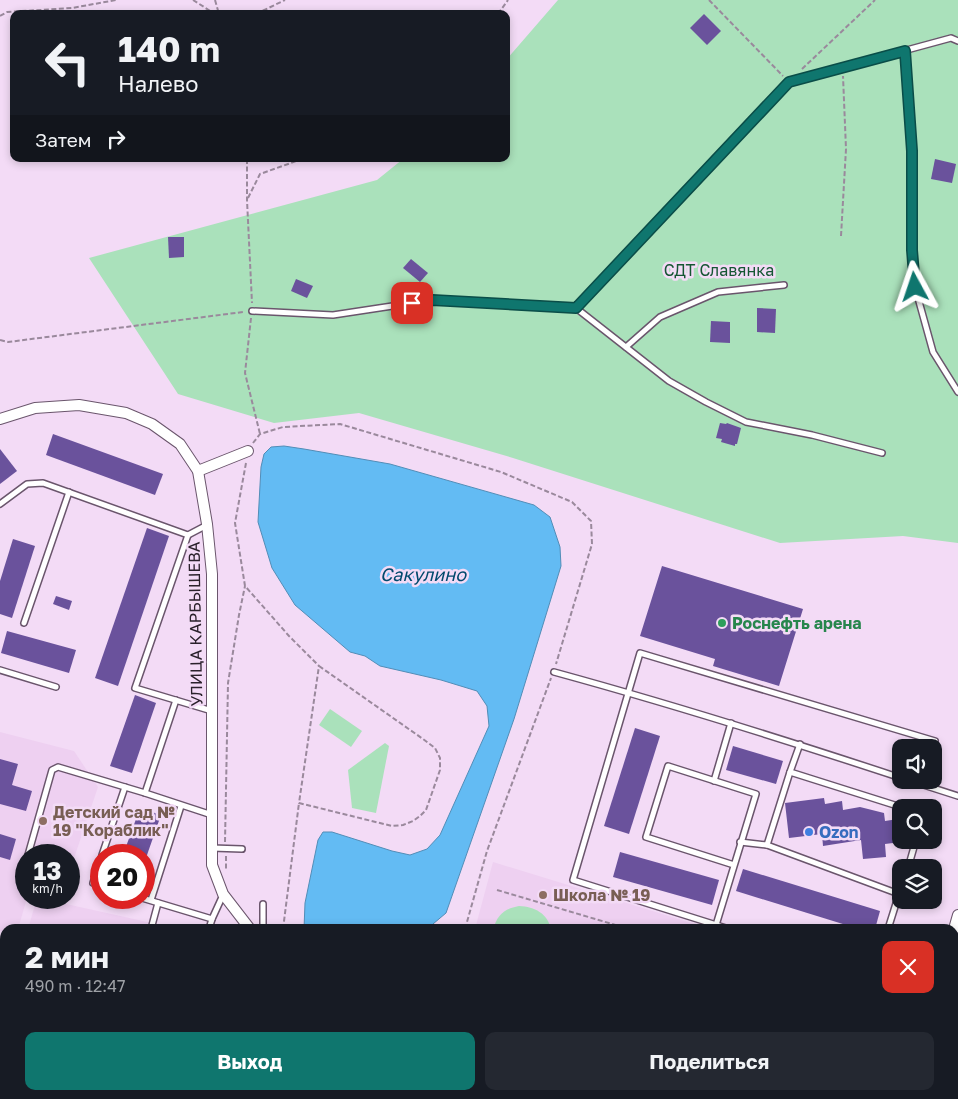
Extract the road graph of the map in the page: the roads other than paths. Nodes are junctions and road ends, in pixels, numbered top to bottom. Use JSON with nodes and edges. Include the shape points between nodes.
{"nodes":[{"id":1,"x":958,"y":41,"type":"edge"},
{"id":2,"x":905,"y":51,"type":"junction"},
{"id":3,"x":784,"y":285,"type":"dead end"},
{"id":4,"x":576,"y":308,"type":"junction"},
{"id":5,"x":252,"y":311,"type":"road end"},
{"id":6,"x":626,"y":347,"type":"junction"},
{"id":7,"x":958,"y":392,"type":"edge"},
{"id":8,"x":0,"y":419,"type":"edge"},
{"id":9,"x":248,"y":451,"type":"road end"},
{"id":10,"x":882,"y":453,"type":"dead end"},
{"id":11,"x":198,"y":471,"type":"junction"},
{"id":12,"x":69,"y":492,"type":"junction"},
{"id":13,"x":0,"y":504,"type":"edge"},
{"id":14,"x":207,"y":524,"type":"junction"},
{"id":15,"x":188,"y":535,"type":"junction"},
{"id":16,"x":24,"y":623,"type":"dead end"},
{"id":17,"x":0,"y":670,"type":"edge"},
{"id":18,"x":554,"y":672,"type":"road end"},
{"id":19,"x":56,"y":687,"type":"dead end"},
{"id":20,"x":627,"y":692,"type":"junction"},
{"id":21,"x":176,"y":700,"type":"junction"},
{"id":22,"x":212,"y":711,"type":"junction"},
{"id":23,"x":731,"y":724,"type":"junction"},
{"id":24,"x":928,"y":739,"type":"edge"},
{"id":25,"x":800,"y":744,"type":"junction"},
{"id":26,"x":790,"y":772,"type":"junction"},
{"id":27,"x":892,"y":775,"type":"edge"},
{"id":28,"x":714,"y":781,"type":"junction"},
{"id":29,"x":125,"y":787,"type":"junction"},
{"id":30,"x":936,"y":789,"type":"edge"},
{"id":31,"x":145,"y":793,"type":"junction"},
{"id":32,"x":958,"y":796,"type":"edge"},
{"id":33,"x":892,"y":804,"type":"edge"},
{"id":34,"x":181,"y":806,"type":"junction"},
{"id":35,"x":212,"y":815,"type":"junction"},
{"id":36,"x":740,"y":842,"type":"junction"},
{"id":37,"x":31,"y":844,"type":"edge"},
{"id":38,"x":106,"y":844,"type":"edge"},
{"id":39,"x":767,"y":845,"type":"junction"},
{"id":40,"x":212,"y":848,"type":"junction"},
{"id":41,"x":242,"y":848,"type":"dead end"},
{"id":42,"x":734,"y":865,"type":"junction"},
{"id":43,"x":155,"y":887,"type":"edge"},
{"id":44,"x":892,"y":891,"type":"edge"},
{"id":45,"x":223,"y":894,"type":"junction"},
{"id":46,"x":155,"y":901,"type":"edge"},
{"id":47,"x":158,"y":902,"type":"junction"},
{"id":48,"x":263,"y":904,"type":"dead end"},
{"id":49,"x":894,"y":909,"type":"edge"},
{"id":50,"x":212,"y":919,"type":"junction"},
{"id":51,"x":152,"y":924,"type":"edge"},
{"id":52,"x":210,"y":924,"type":"edge"},
{"id":53,"x":246,"y":924,"type":"edge"},
{"id":54,"x":263,"y":924,"type":"edge"},
{"id":55,"x":713,"y":924,"type":"edge"},
{"id":56,"x":716,"y":924,"type":"edge"},
{"id":57,"x":890,"y":924,"type":"edge"}],
"edges":[{"from":1,"to":2,"type":"lane","via":[[951,38]]},
{"from":2,"to":4,"type":"lane","via":[[789,82]]},
{"from":2,"to":7,"type":"lane","via":[[912,151],[915,287],[933,352]]},
{"from":3,"to":6,"type":"lane","via":[[718,292],[660,318]]},
{"from":4,"to":5,"type":"lane","via":[[432,300],[334,315]]},
{"from":4,"to":6,"type":"lane"},
{"from":6,"to":10,"type":"lane","via":[[669,381],[746,422]]},
{"from":8,"to":11,"type":"street","name":"УЛИЦА КАРБЫШЕВА","via":[[35,408],[79,405],[126,413],[152,424],[180,444]]},
{"from":9,"to":11,"type":"street"},
{"from":11,"to":14,"type":"street","name":"УЛИЦА КАРБЫШЕВА"},
{"from":12,"to":13,"type":"lane","via":[[43,483],[27,484]]},
{"from":12,"to":15,"type":"lane"},
{"from":12,"to":16,"type":"lane"},
{"from":14,"to":15,"type":"lane"},
{"from":14,"to":22,"type":"street","name":"УЛИЦА КАРБЫШЕВА","via":[[212,574]]},
{"from":15,"to":21,"type":"lane","via":[[135,688]]},
{"from":17,"to":19,"type":"lane"},
{"from":18,"to":20,"type":"lane"},
{"from":20,"to":23,"type":"lane"},
{"from":20,"to":24,"type":"lane","via":[[640,653]]},
{"from":20,"to":55,"type":"lane","via":[[573,880]]},
{"from":21,"to":22,"type":"lane"},
{"from":21,"to":31,"type":"lane"},
{"from":22,"to":35,"type":"street","name":"УЛИЦА КАРБЫШЕВА"},
{"from":23,"to":25,"type":"lane"},
{"from":23,"to":28,"type":"lane"},
{"from":25,"to":26,"type":"lane"},
{"from":25,"to":27,"type":"lane"},
{"from":26,"to":33,"type":"lane"},
{"from":26,"to":39,"type":"lane"},
{"from":28,"to":36,"type":"lane","via":[[756,794]]},
{"from":28,"to":42,"type":"lane","via":[[668,766],[646,837]]},
{"from":29,"to":31,"type":"lane"},
{"from":29,"to":37,"type":"lane","via":[[58,767],[52,770]]},
{"from":29,"to":38,"type":"lane"},
{"from":30,"to":32,"type":"lane"},
{"from":31,"to":34,"type":"lane"},
{"from":34,"to":35,"type":"lane"},
{"from":34,"to":43,"type":"lane"},
{"from":35,"to":40,"type":"street","name":"УЛИЦА КАРБЫШЕВА"},
{"from":36,"to":39,"type":"lane"},
{"from":36,"to":42,"type":"lane"},
{"from":39,"to":44,"type":"lane"},
{"from":40,"to":41,"type":"lane"},
{"from":40,"to":45,"type":"street","name":"УЛИЦА КАРБЫШЕВА","via":[[212,865]]},
{"from":42,"to":56,"type":"lane"},
{"from":45,"to":50,"type":"lane"},
{"from":45,"to":53,"type":"street","name":"УЛИЦА КАРБЫШЕВА"},
{"from":46,"to":47,"type":"lane"},
{"from":47,"to":50,"type":"lane"},
{"from":47,"to":51,"type":"lane"},
{"from":48,"to":54,"type":"lane"},
{"from":49,"to":57,"type":"lane"},
{"from":50,"to":52,"type":"lane"}]}
